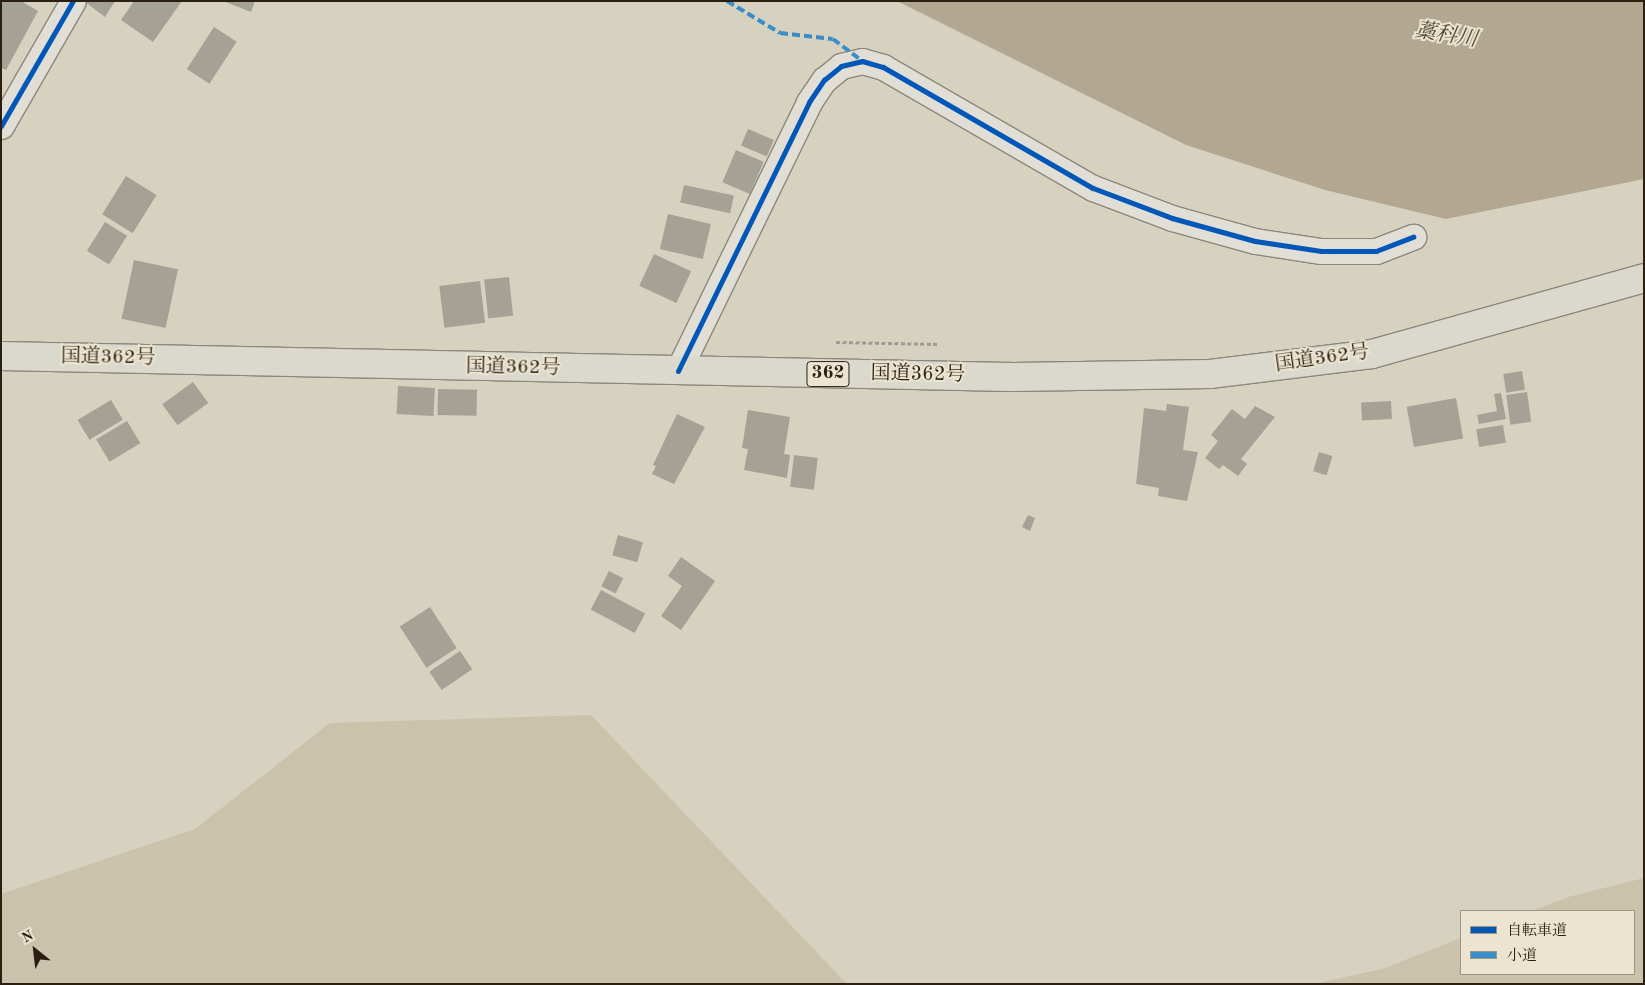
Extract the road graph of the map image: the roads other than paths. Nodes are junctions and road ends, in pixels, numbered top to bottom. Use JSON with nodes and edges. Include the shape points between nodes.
{"nodes":[{"id":1,"x":73,"y":1,"type":"edge"},
{"id":2,"x":1,"y":126,"type":"edge"},
{"id":3,"x":1414,"y":237,"type":"dead end"},
{"id":4,"x":1644,"y":278,"type":"edge"},
{"id":5,"x":1,"y":356,"type":"edge"},
{"id":6,"x":678,"y":371,"type":"junction"}],
"edges":[{"from":1,"to":2,"type":"street"},
{"from":3,"to":6,"type":"street","via":[[1376,251],[1322,251],[1256,241],[1172,218],[1093,188],[883,67],[862,61],[841,66],[829,75],[809,102]]},
{"from":4,"to":6,"type":"highway","name":"国道362号","number":"362","via":[[1372,354],[1210,374],[1013,377]]},
{"from":5,"to":6,"type":"highway","name":"国道362号","number":"362"}]}
